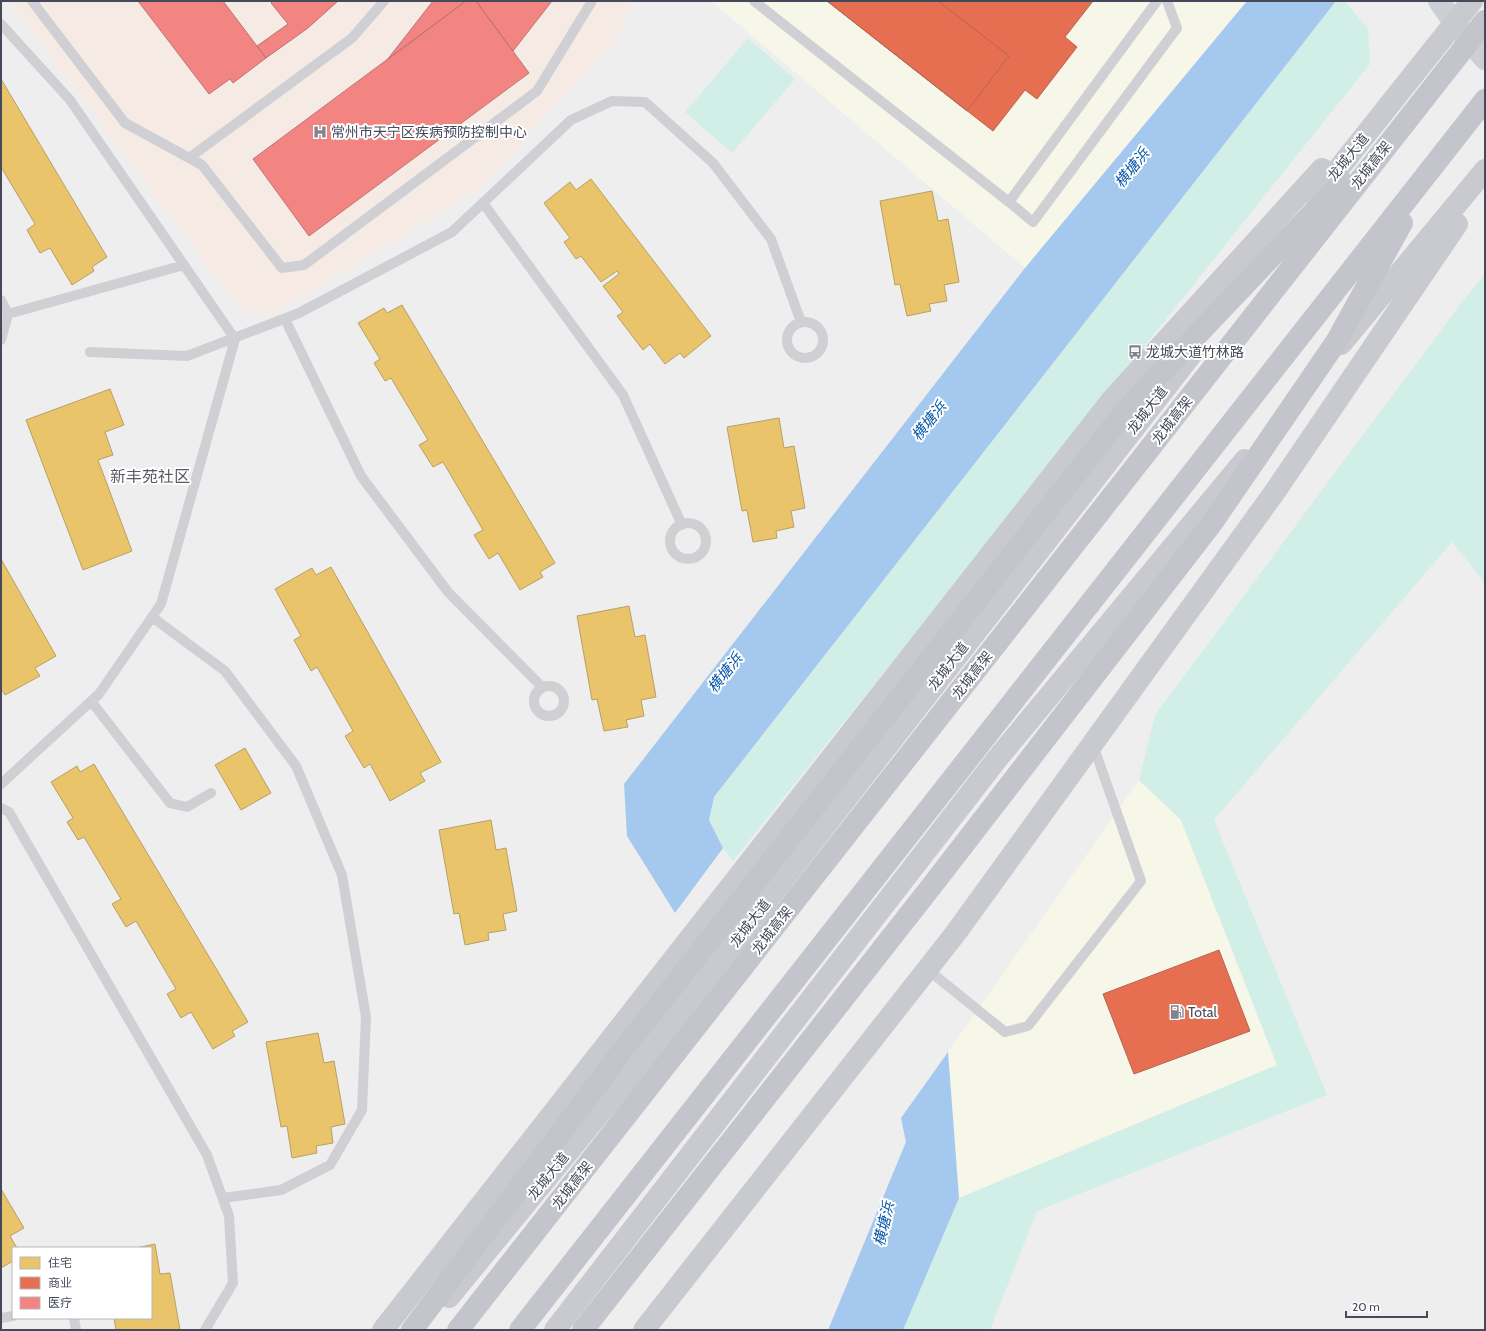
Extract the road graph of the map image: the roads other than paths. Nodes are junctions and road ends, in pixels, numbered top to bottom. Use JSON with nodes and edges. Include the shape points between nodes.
{"nodes":[{"id":1,"x":32,"y":1,"type":"edge"},
{"id":2,"x":384,"y":1,"type":"edge"},
{"id":3,"x":592,"y":1,"type":"edge"},
{"id":4,"x":754,"y":1,"type":"edge"},
{"id":5,"x":1157,"y":1,"type":"edge"},
{"id":6,"x":1167,"y":1,"type":"edge"},
{"id":7,"x":1439,"y":1,"type":"edge"},
{"id":8,"x":1472,"y":1,"type":"edge"},
{"id":9,"x":1485,"y":21,"type":"edge"},
{"id":10,"x":1,"y":24,"type":"edge"},
{"id":11,"x":1454,"y":24,"type":"junction"},
{"id":12,"x":1485,"y":59,"type":"edge"},
{"id":13,"x":1435,"y":84,"type":"junction"},
{"id":14,"x":1485,"y":100,"type":"edge"},
{"id":15,"x":189,"y":158,"type":"junction"},
{"id":16,"x":1434,"y":164,"type":"junction"},
{"id":17,"x":1485,"y":170,"type":"edge"},
{"id":18,"x":1485,"y":182,"type":"edge"},
{"id":19,"x":1009,"y":202,"type":"junction"},
{"id":20,"x":483,"y":203,"type":"junction"},
{"id":21,"x":184,"y":265,"type":"junction"},
{"id":22,"x":1,"y":300,"type":"edge"},
{"id":23,"x":8,"y":314,"type":"junction"},
{"id":24,"x":285,"y":319,"type":"junction"},
{"id":25,"x":801,"y":322,"type":"dead end"},
{"id":26,"x":235,"y":339,"type":"junction"},
{"id":27,"x":1,"y":340,"type":"edge"},
{"id":28,"x":90,"y":352,"type":"dead end"},
{"id":29,"x":682,"y":524,"type":"dead end"},
{"id":30,"x":152,"y":617,"type":"junction"},
{"id":31,"x":542,"y":687,"type":"dead end"},
{"id":32,"x":91,"y":702,"type":"junction"},
{"id":33,"x":1092,"y":744,"type":"junction"},
{"id":34,"x":1,"y":784,"type":"edge"},
{"id":35,"x":211,"y":793,"type":"dead end"},
{"id":36,"x":1,"y":808,"type":"edge"},
{"id":37,"x":927,"y":969,"type":"junction"},
{"id":38,"x":222,"y":1198,"type":"junction"},
{"id":39,"x":12,"y":1316,"type":"edge"},
{"id":40,"x":1,"y":1318,"type":"edge"},
{"id":41,"x":74,"y":1319,"type":"edge"},
{"id":42,"x":76,"y":1330,"type":"edge"},
{"id":43,"x":204,"y":1330,"type":"edge"},
{"id":44,"x":383,"y":1330,"type":"edge"},
{"id":45,"x":412,"y":1330,"type":"edge"},
{"id":46,"x":422,"y":1330,"type":"edge"},
{"id":47,"x":458,"y":1330,"type":"edge"},
{"id":48,"x":520,"y":1330,"type":"edge"},
{"id":49,"x":555,"y":1330,"type":"edge"},
{"id":50,"x":583,"y":1330,"type":"edge"},
{"id":51,"x":644,"y":1330,"type":"edge"}],
"edges":[{"from":1,"to":15,"type":"lane","via":[[125,123]]},
{"from":2,"to":15,"type":"lane","via":[[352,38]]},
{"from":3,"to":15,"type":"lane","via":[[537,91],[304,265],[282,268],[202,165]]},
{"from":4,"to":19,"type":"lane"},
{"from":5,"to":19,"type":"lane"},
{"from":6,"to":19,"type":"lane","via":[[1177,28],[1033,222]]},
{"from":7,"to":11,"type":"main road"},
{"from":8,"to":11,"type":"main road","name":"龙城大道"},
{"from":9,"to":13,"type":"highway","name":"龙城高架"},
{"from":10,"to":21,"type":"lane","via":[[70,100]]},
{"from":11,"to":12,"type":"main road"},
{"from":11,"to":44,"type":"main road","via":[[1110,401]]},
{"from":11,"to":46,"type":"main road","name":"龙城大道","via":[[1135,424],[636,1070]]},
{"from":13,"to":45,"type":"highway","via":[[1126,410],[620,1054]]},
{"from":13,"to":47,"type":"highway","name":"龙城高架"},
{"from":14,"to":16,"type":"highway"},
{"from":16,"to":48,"type":"highway"},
{"from":16,"to":50,"type":"highway","via":[[1336,342],[1212,523],[934,883]]},
{"from":17,"to":49,"type":"main road","via":[[997,759]]},
{"from":18,"to":33,"type":"main road","via":[[1274,493]]},
{"from":20,"to":24,"type":"lane","via":[[452,232]]},
{"from":20,"to":25,"type":"lane","via":[[571,120],[612,101],[644,102],[713,163],[771,239]]},
{"from":20,"to":29,"type":"lane","via":[[623,395]]},
{"from":21,"to":23,"type":"lane"},
{"from":21,"to":26,"type":"lane"},
{"from":22,"to":23,"type":"lane"},
{"from":23,"to":27,"type":"lane"},
{"from":24,"to":26,"type":"lane"},
{"from":24,"to":31,"type":"lane","via":[[361,476],[448,592]]},
{"from":26,"to":28,"type":"lane","via":[[187,356]]},
{"from":26,"to":30,"type":"lane","via":[[161,604]]},
{"from":30,"to":32,"type":"lane"},
{"from":30,"to":38,"type":"lane","via":[[225,671],[296,766],[342,875],[366,1017],[362,1110],[330,1165],[281,1190]]},
{"from":32,"to":34,"type":"lane"},
{"from":32,"to":35,"type":"lane","via":[[170,803],[187,807]]},
{"from":33,"to":37,"type":"main road"},
{"from":33,"to":37,"type":"lane","via":[[1141,881],[1028,1026],[1005,1032]]},
{"from":36,"to":38,"type":"lane","via":[[9,812],[207,1154]]},
{"from":37,"to":51,"type":"main road"},
{"from":38,"to":43,"type":"lane","via":[[229,1216],[233,1283]]},
{"from":39,"to":40,"type":"lane"},
{"from":41,"to":42,"type":"lane"}]}
